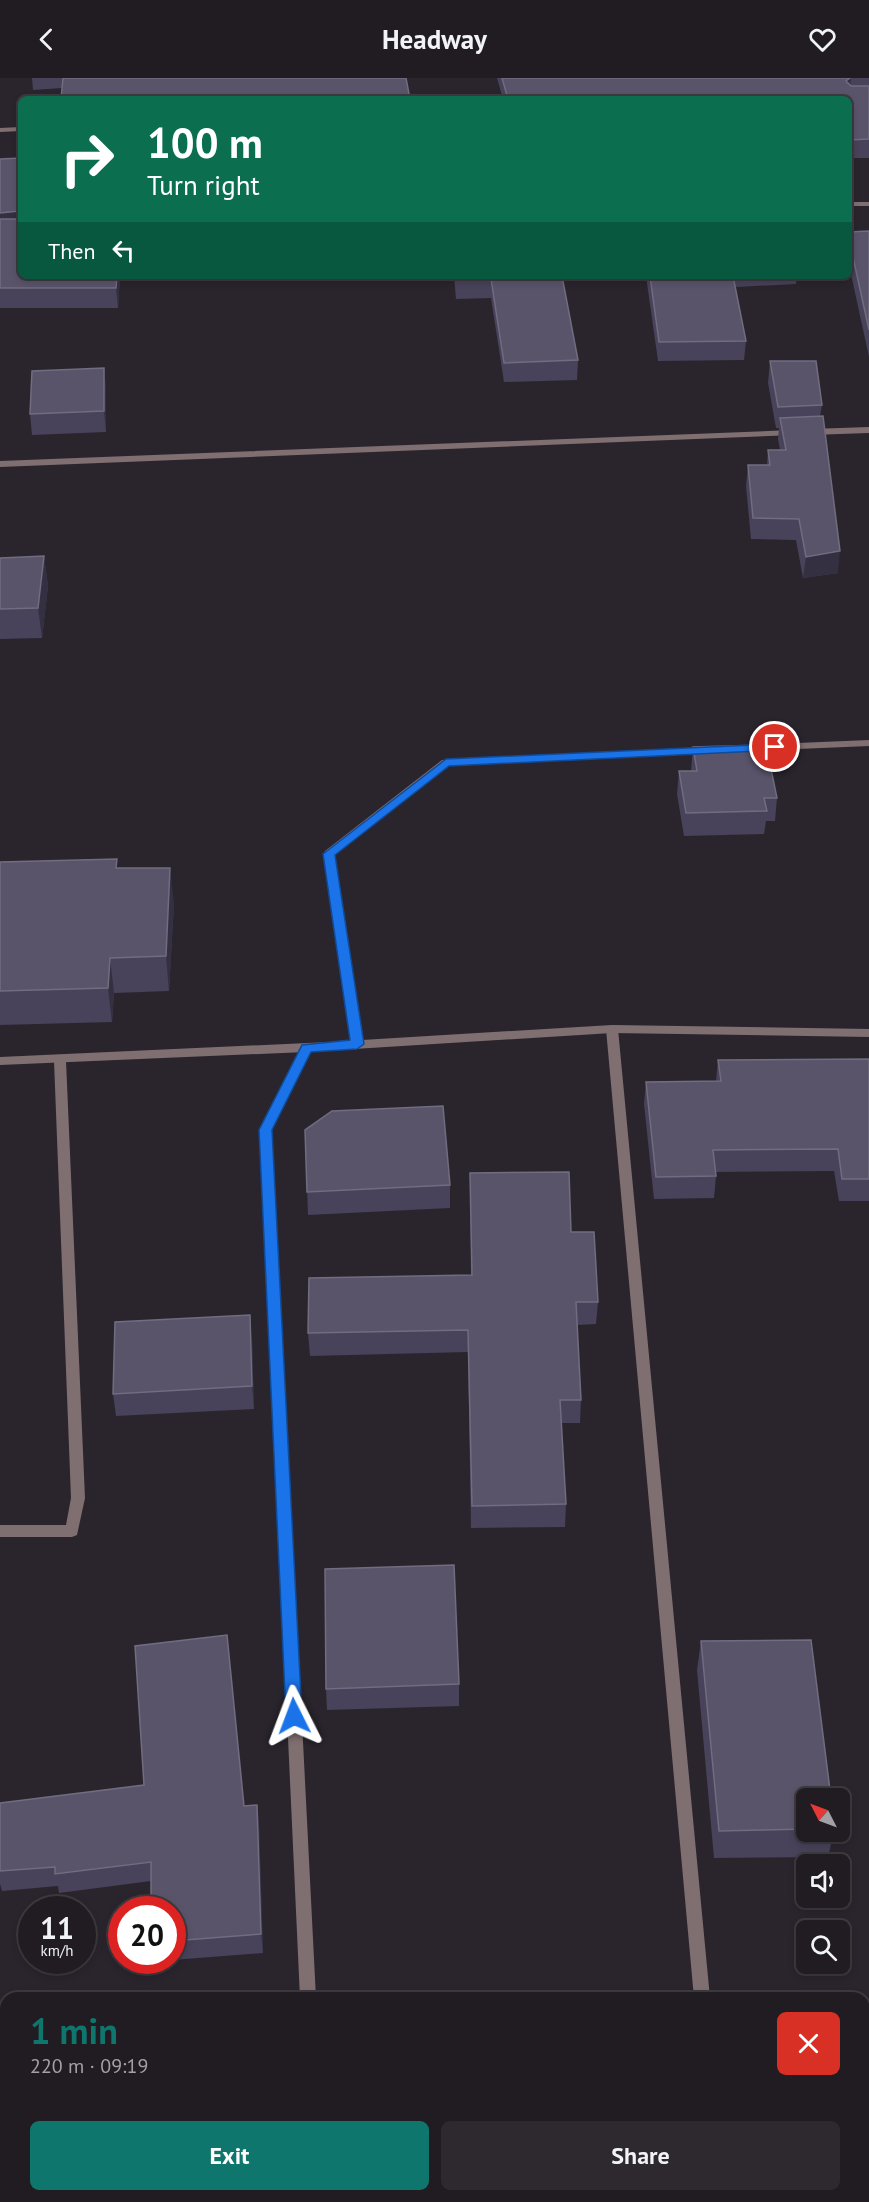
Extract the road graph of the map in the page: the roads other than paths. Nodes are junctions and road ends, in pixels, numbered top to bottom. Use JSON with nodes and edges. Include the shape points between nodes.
{"nodes":[{"id":1,"x":18,"y":129,"type":"edge"},
{"id":2,"x":0,"y":130,"type":"edge"},
{"id":3,"x":852,"y":204,"type":"edge"},
{"id":4,"x":869,"y":204,"type":"edge"},
{"id":5,"x":869,"y":430,"type":"edge"},
{"id":6,"x":0,"y":464,"type":"edge"},
{"id":7,"x":869,"y":743,"type":"edge"},
{"id":8,"x":740,"y":749,"type":"edge"},
{"id":9,"x":716,"y":750,"type":"edge"},
{"id":10,"x":612,"y":1029,"type":"junction"},
{"id":11,"x":869,"y":1033,"type":"edge"},
{"id":12,"x":357,"y":1044,"type":"junction"},
{"id":13,"x":306,"y":1048,"type":"junction"},
{"id":14,"x":0,"y":1061,"type":"edge"},
{"id":15,"x":60,"y":1061,"type":"junction"},
{"id":16,"x":0,"y":1531,"type":"edge"},
{"id":17,"x":308,"y":1992,"type":"edge"},
{"id":18,"x":701,"y":1992,"type":"edge"}],
"edges":[{"from":1,"to":2,"type":"street"},
{"from":3,"to":4,"type":"street"},
{"from":5,"to":6,"type":"street"},
{"from":7,"to":8,"type":"street"},
{"from":9,"to":12,"type":"street","via":[[446,762],[329,854]]},
{"from":10,"to":11,"type":"street"},
{"from":10,"to":12,"type":"street"},
{"from":10,"to":18,"type":"street"},
{"from":12,"to":13,"type":"street"},
{"from":13,"to":15,"type":"street"},
{"from":13,"to":17,"type":"street","via":[[266,1130]]},
{"from":14,"to":15,"type":"street"},
{"from":15,"to":16,"type":"street","via":[[78,1498],[72,1531]]}]}
